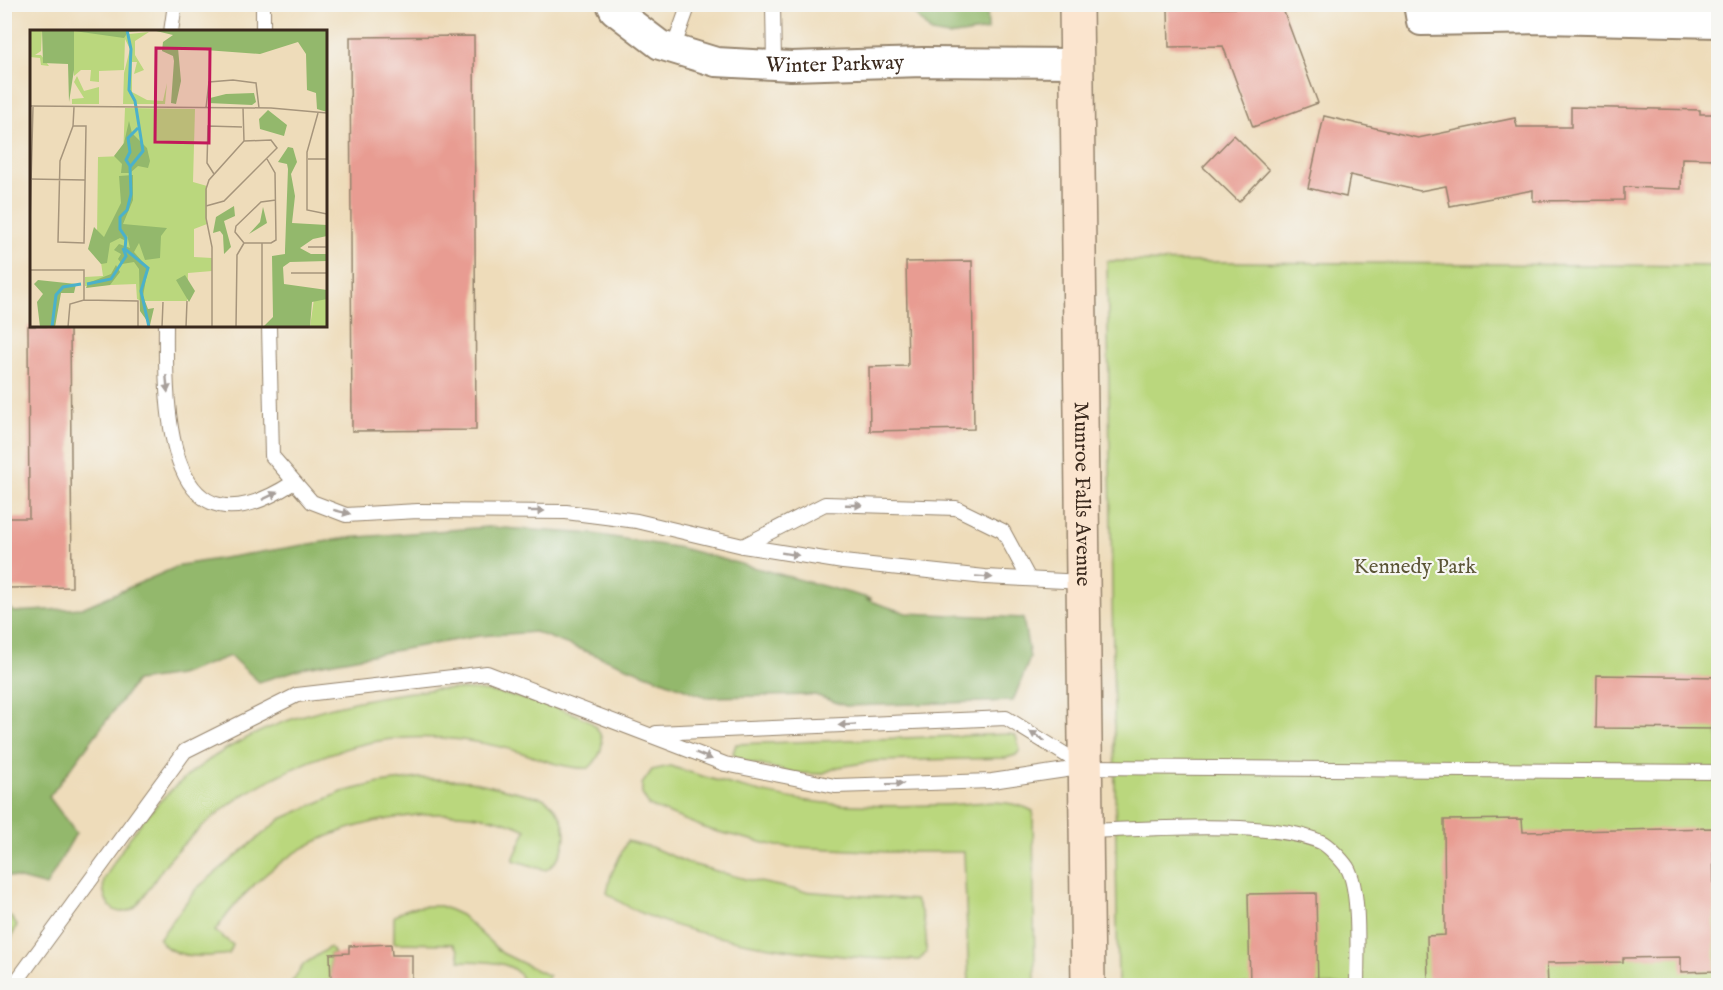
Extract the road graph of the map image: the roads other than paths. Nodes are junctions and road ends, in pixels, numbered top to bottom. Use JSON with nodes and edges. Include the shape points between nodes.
{"nodes":[{"id":1,"x":175,"y":4,"type":"edge"},
{"id":2,"x":263,"y":4,"type":"edge"},
{"id":3,"x":610,"y":4,"type":"edge"},
{"id":4,"x":689,"y":4,"type":"edge"},
{"id":5,"x":773,"y":4,"type":"edge"},
{"id":6,"x":1076,"y":4,"type":"edge"},
{"id":7,"x":1418,"y":4,"type":"edge"},
{"id":8,"x":1719,"y":23,"type":"edge"},
{"id":9,"x":171,"y":30,"type":"edge"},
{"id":10,"x":263,"y":30,"type":"edge"},
{"id":11,"x":673,"y":49,"type":"junction"},
{"id":12,"x":1077,"y":63,"type":"junction"},
{"id":13,"x":774,"y":65,"type":"junction"},
{"id":14,"x":166,"y":327,"type":"edge"},
{"id":15,"x":269,"y":327,"type":"edge"},
{"id":16,"x":294,"y":482,"type":"junction"},
{"id":17,"x":743,"y":546,"type":"junction"},
{"id":18,"x":1029,"y":579,"type":"junction"},
{"id":19,"x":1084,"y":582,"type":"junction"},
{"id":20,"x":650,"y":734,"type":"junction"},
{"id":21,"x":1086,"y":767,"type":"junction"},
{"id":22,"x":1719,"y":772,"type":"edge"},
{"id":23,"x":1087,"y":831,"type":"junction"},
{"id":24,"x":13,"y":986,"type":"edge"},
{"id":25,"x":1088,"y":986,"type":"edge"},
{"id":26,"x":1358,"y":986,"type":"edge"}],
"edges":[{"from":1,"to":9,"type":"lane"},
{"from":2,"to":10,"type":"lane"},
{"from":3,"to":11,"type":"street","name":"Winter Parkway","via":[[660,45]]},
{"from":4,"to":11,"type":"lane"},
{"from":5,"to":13,"type":"lane"},
{"from":6,"to":12,"type":"street","name":"Munroe Falls Avenue"},
{"from":7,"to":8,"type":"street","via":[[1421,21]]},
{"from":11,"to":13,"type":"street","name":"Winter Parkway","via":[[716,62]]},
{"from":12,"to":13,"type":"street","name":"Winter Parkway"},
{"from":12,"to":19,"type":"street","name":"Munroe Falls Avenue"},
{"from":14,"to":16,"type":"lane","one_way":true,"via":[[165,371],[172,441],[190,483],[203,500],[220,507],[243,507],[270,498]]},
{"from":15,"to":16,"type":"lane","via":[[272,456]]},
{"from":16,"to":17,"type":"lane","one_way":true,"via":[[312,502],[346,514],[566,512],[637,521]]},
{"from":17,"to":18,"type":"lane","one_way":true,"via":[[843,562]]},
{"from":17,"to":18,"type":"lane","one_way":true,"via":[[825,504],[956,508],[1003,531]]},
{"from":18,"to":19,"type":"lane"},
{"from":19,"to":21,"type":"street","name":"Munroe Falls Avenue"},
{"from":20,"to":21,"type":"lane","one_way":true,"via":[[725,764],[835,786],[992,781]]},
{"from":21,"to":20,"type":"lane","one_way":true,"via":[[1006,718]]},
{"from":20,"to":24,"type":"lane","via":[[487,673],[297,695],[185,751]]},
{"from":21,"to":22,"type":"lane"},
{"from":21,"to":23,"type":"street","name":"Munroe Falls Avenue"},
{"from":23,"to":25,"type":"street","name":"Munroe Falls Avenue"},
{"from":23,"to":26,"type":"lane","via":[[1239,829],[1322,842],[1348,868],[1357,908]]}]}
